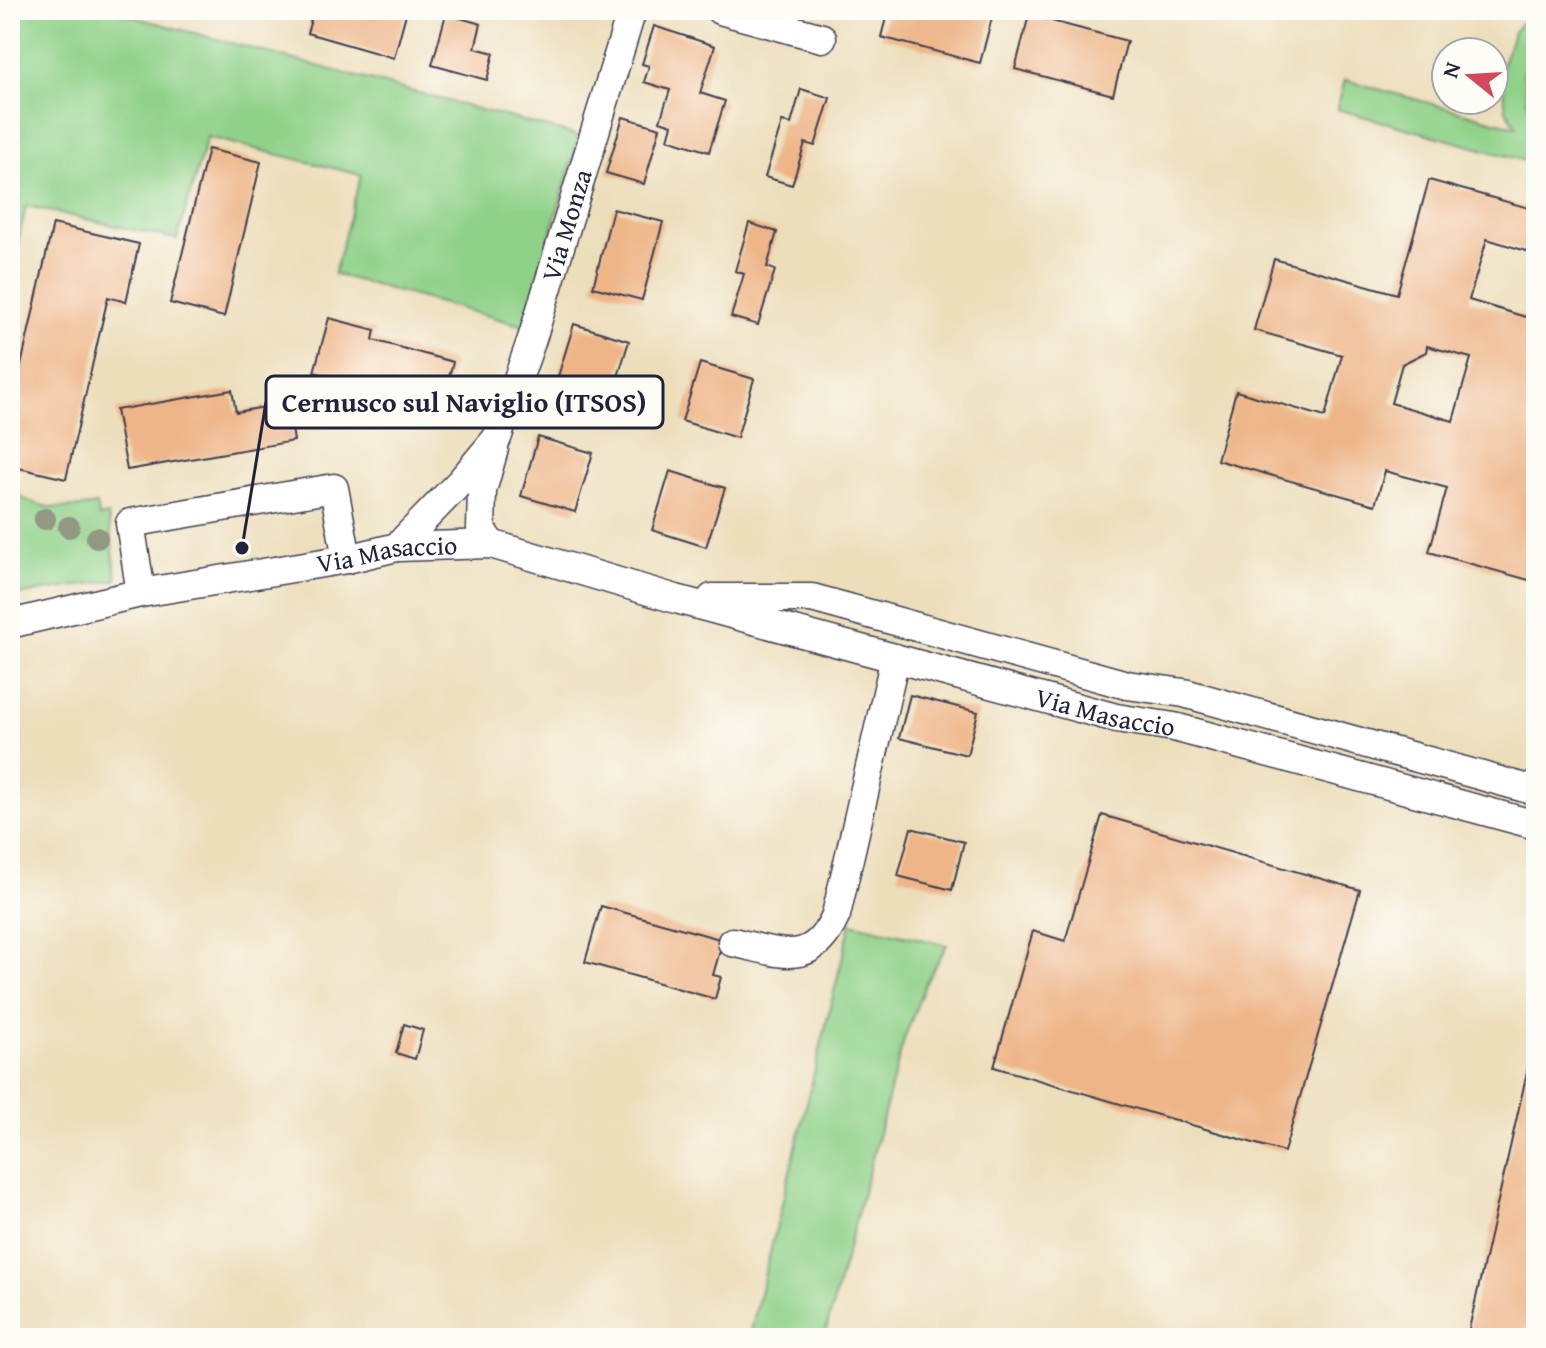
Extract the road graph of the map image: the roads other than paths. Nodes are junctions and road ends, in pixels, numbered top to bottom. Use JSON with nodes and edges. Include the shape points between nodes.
{"nodes":[{"id":1,"x":632,"y":10,"type":"edge"},
{"id":2,"x":720,"y":10,"type":"edge"},
{"id":3,"x":822,"y":38,"type":"dead end"},
{"id":4,"x":497,"y":438,"type":"junction"},
{"id":5,"x":491,"y":544,"type":"junction"},
{"id":6,"x":397,"y":547,"type":"junction"},
{"id":7,"x":347,"y":559,"type":"junction"},
{"id":8,"x":141,"y":593,"type":"junction"},
{"id":9,"x":676,"y":599,"type":"junction"},
{"id":10,"x":96,"y":604,"type":"junction"},
{"id":11,"x":10,"y":606,"type":"edge"},
{"id":12,"x":10,"y":624,"type":"edge"},
{"id":13,"x":895,"y":658,"type":"junction"},
{"id":14,"x":1536,"y":791,"type":"edge"},
{"id":15,"x":1536,"y":825,"type":"edge"},
{"id":16,"x":732,"y":942,"type":"dead end"}],
"edges":[{"from":1,"to":4,"type":"street","name":"Via Monza"},
{"from":2,"to":3,"type":"street"},
{"from":4,"to":5,"type":"street","name":"Via Monza","via":[[482,491],[481,529]]},
{"from":4,"to":6,"type":"street","name":"Via Monza"},
{"from":5,"to":6,"type":"street","name":"Via Masaccio"},
{"from":5,"to":9,"type":"street","name":"Via Masaccio"},
{"from":6,"to":7,"type":"street","name":"Via Masaccio"},
{"from":7,"to":8,"type":"street","name":"Via Masaccio"},
{"from":7,"to":8,"type":"street","via":[[334,488],[130,523]]},
{"from":8,"to":10,"type":"street","name":"Via Masaccio"},
{"from":9,"to":13,"type":"street","name":"Via Masaccio"},
{"from":9,"to":14,"type":"street","name":"Via Masaccio","via":[[812,598],[1127,685],[1184,693]]},
{"from":10,"to":11,"type":"street","name":"Via Masaccio"},
{"from":10,"to":12,"type":"street","name":"Via Masaccio"},
{"from":13,"to":15,"type":"street","name":"Via Masaccio"},
{"from":13,"to":16,"type":"street","via":[[836,915],[827,933],[815,947],[800,952]]}]}
